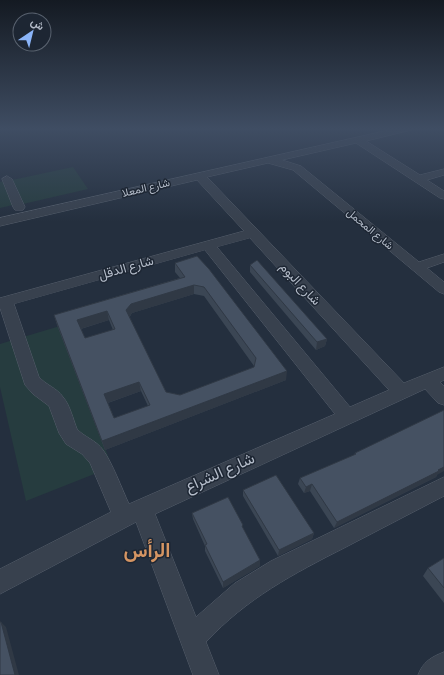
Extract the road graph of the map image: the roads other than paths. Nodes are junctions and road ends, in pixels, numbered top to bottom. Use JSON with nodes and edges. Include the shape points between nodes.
{"nodes":[{"id":1,"x":232,"y":160,"type":"edge"},
{"id":2,"x":272,"y":160,"type":"edge"},
{"id":3,"x":296,"y":160,"type":"edge"},
{"id":4,"x":389,"y":160,"type":"edge"},
{"id":5,"x":265,"y":161,"type":"junction"},
{"id":6,"x":297,"y":168,"type":"junction"},
{"id":7,"x":444,"y":172,"type":"edge"},
{"id":8,"x":200,"y":176,"type":"junction"},
{"id":9,"x":7,"y":179,"type":"dead end"},
{"id":10,"x":419,"y":179,"type":"junction"},
{"id":11,"x":444,"y":196,"type":"edge"},
{"id":12,"x":19,"y":207,"type":"junction"},
{"id":13,"x":0,"y":212,"type":"edge"},
{"id":14,"x":0,"y":222,"type":"edge"},
{"id":15,"x":253,"y":233,"type":"junction"},
{"id":16,"x":206,"y":246,"type":"junction"},
{"id":17,"x":444,"y":258,"type":"edge"},
{"id":18,"x":416,"y":267,"type":"junction"},
{"id":19,"x":444,"y":289,"type":"edge"},
{"id":20,"x":7,"y":302,"type":"edge"},
{"id":21,"x":436,"y":377,"type":"edge"},
{"id":22,"x":400,"y":392,"type":"junction"},
{"id":23,"x":444,"y":398,"type":"edge"},
{"id":24,"x":346,"y":416,"type":"junction"},
{"id":25,"x":444,"y":486,"type":"edge"},
{"id":26,"x":133,"y":513,"type":"junction"},
{"id":27,"x":0,"y":582,"type":"edge"},
{"id":28,"x":192,"y":639,"type":"junction"},
{"id":29,"x":444,"y":665,"type":"edge"},
{"id":30,"x":206,"y":675,"type":"edge"},
{"id":31,"x":431,"y":675,"type":"edge"}],
"edges":[{"from":1,"to":12,"type":"street","name":"شارع المعلا"},
{"from":2,"to":5,"type":"street","name":"شارع المعلا"},
{"from":3,"to":6,"type":"street"},
{"from":4,"to":10,"type":"street"},
{"from":5,"to":6,"type":"street","name":"شارع المحمل"},
{"from":5,"to":8,"type":"street","name":"شارع المعلا"},
{"from":6,"to":18,"type":"street","name":"شارع المحمل"},
{"from":7,"to":10,"type":"street"},
{"from":8,"to":14,"type":"street","name":"شارع المعلا"},
{"from":8,"to":15,"type":"street","name":"شارع البوم"},
{"from":9,"to":12,"type":"street"},
{"from":10,"to":11,"type":"street"},
{"from":12,"to":13,"type":"street","name":"شارع المعلا"},
{"from":15,"to":16,"type":"street","name":"شارع الدقل"},
{"from":15,"to":22,"type":"street","name":"شارع البوم"},
{"from":16,"to":20,"type":"street","name":"شارع الدقل","via":[[32,305]]},
{"from":16,"to":24,"type":"street"},
{"from":17,"to":18,"type":"street"},
{"from":18,"to":19,"type":"street","name":"شارع المحمل"},
{"from":20,"to":26,"type":"street","via":[[31,380],[57,402],[69,433],[89,448],[97,458]]},
{"from":21,"to":22,"type":"street","name":"شارع الشراع"},
{"from":21,"to":23,"type":"street"},
{"from":22,"to":24,"type":"street","name":"شارع الشراع"},
{"from":24,"to":26,"type":"street","name":"شارع الشراع"},
{"from":25,"to":28,"type":"street","via":[[279,569],[238,596]]},
{"from":26,"to":27,"type":"street","name":"شارع الشراع"},
{"from":26,"to":28,"type":"street"},
{"from":28,"to":30,"type":"street"},
{"from":29,"to":31,"type":"street"}]}
